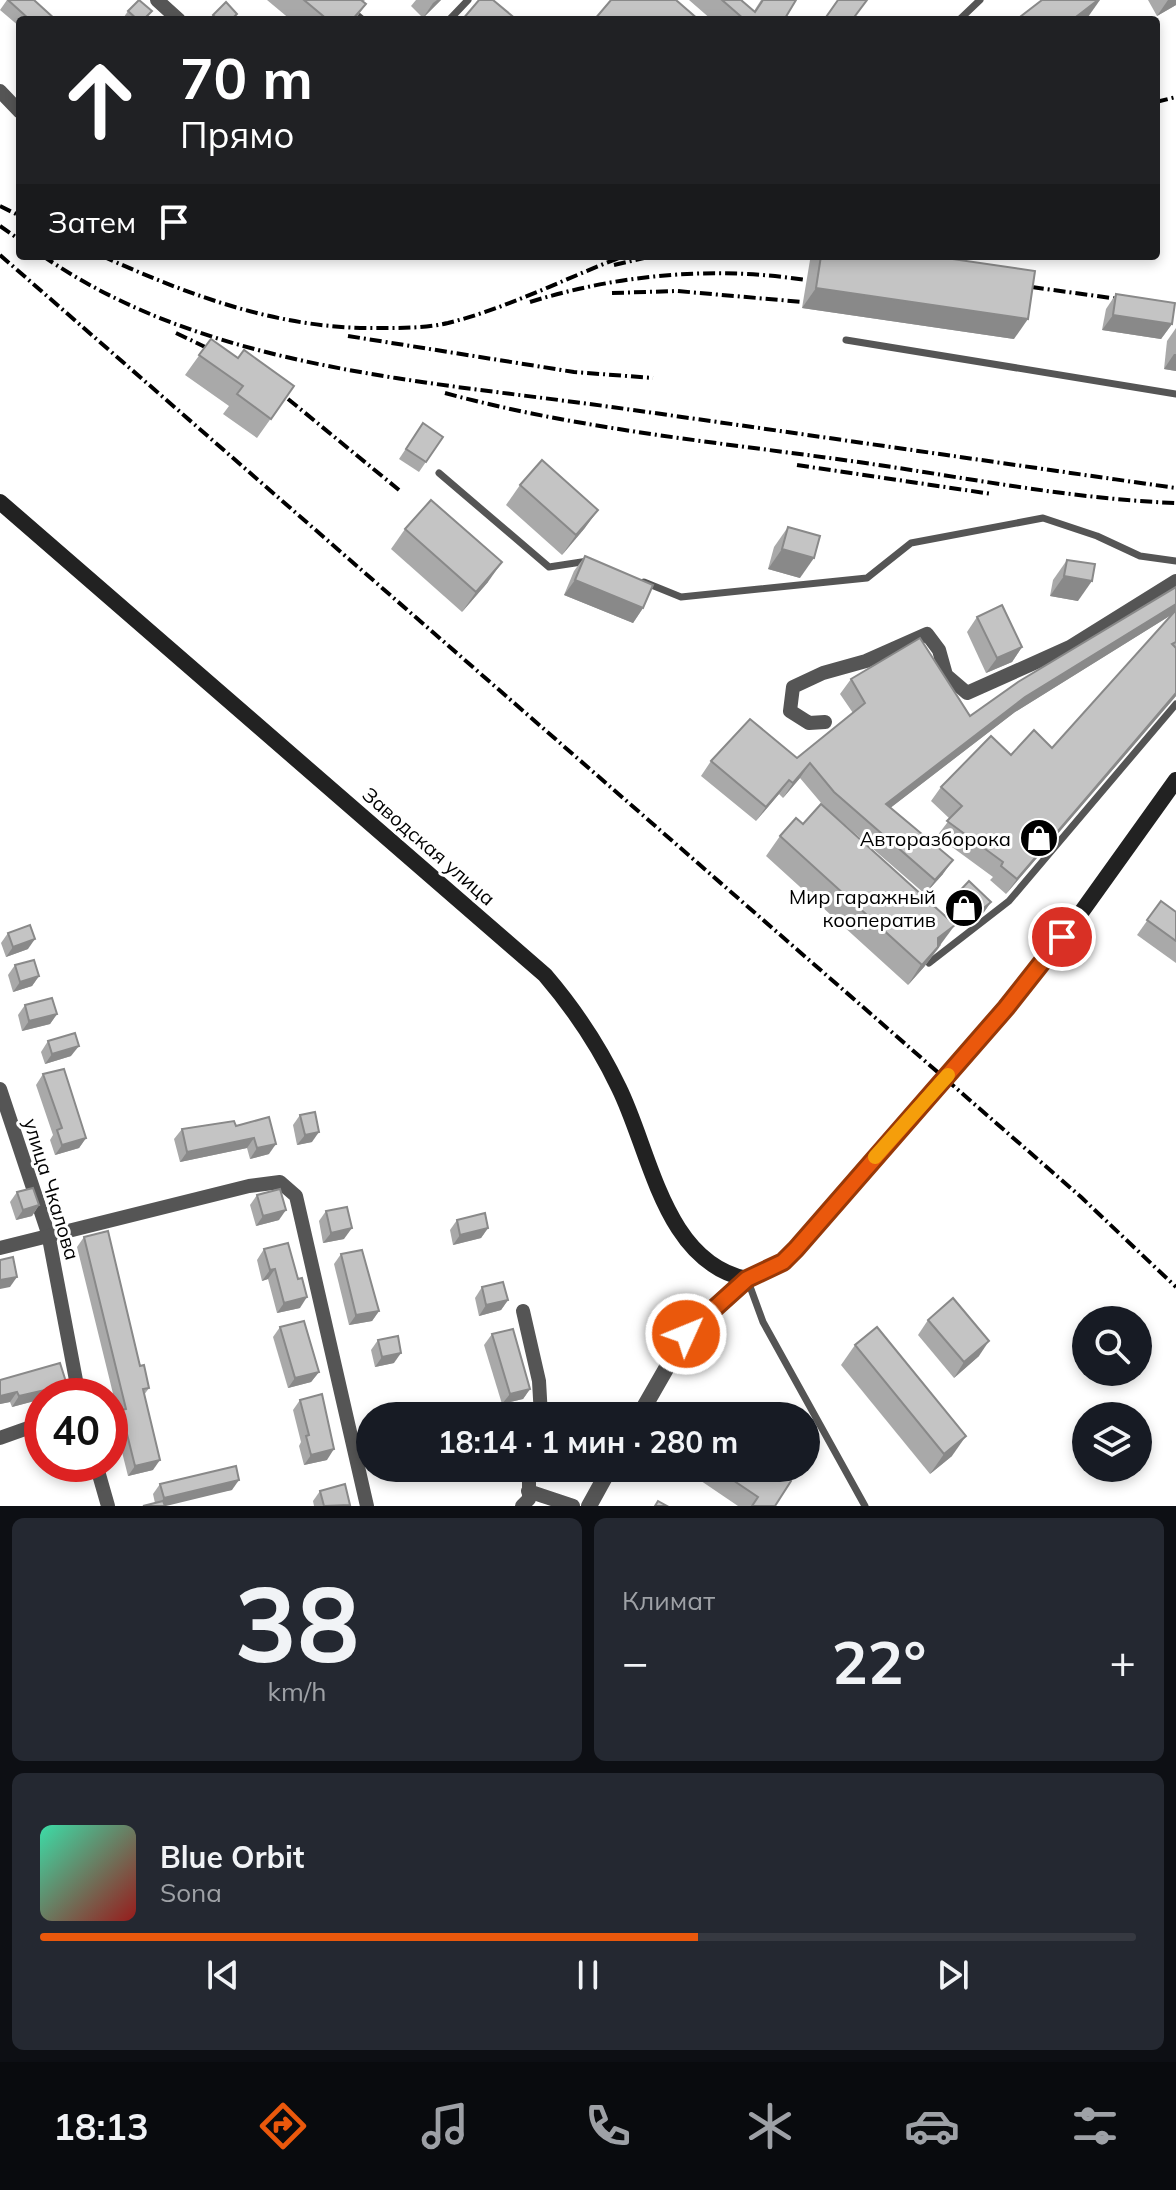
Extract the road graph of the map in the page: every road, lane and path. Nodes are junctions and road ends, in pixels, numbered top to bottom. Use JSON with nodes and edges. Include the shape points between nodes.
{"nodes":[{"id":1,"x":157,"y":0,"type":"edge"},
{"id":2,"x":339,"y":0,"type":"edge"},
{"id":3,"x":468,"y":0,"type":"edge"},
{"id":4,"x":980,"y":0,"type":"edge"},
{"id":5,"x":175,"y":16,"type":"edge"},
{"id":6,"x":358,"y":16,"type":"edge"},
{"id":7,"x":453,"y":16,"type":"edge"},
{"id":8,"x":963,"y":16,"type":"edge"},
{"id":9,"x":0,"y":91,"type":"edge"},
{"id":10,"x":16,"y":108,"type":"edge"},
{"id":11,"x":846,"y":340,"type":"dead end"},
{"id":12,"x":1176,"y":394,"type":"edge"},
{"id":13,"x":439,"y":473,"type":"dead end"},
{"id":14,"x":0,"y":502,"type":"edge"},
{"id":15,"x":1176,"y":561,"type":"edge"},
{"id":16,"x":602,"y":566,"type":"edge"},
{"id":17,"x":628,"y":576,"type":"edge"},
{"id":18,"x":1176,"y":581,"type":"edge"},
{"id":19,"x":1176,"y":704,"type":"edge"},
{"id":20,"x":825,"y":722,"type":"dead end"},
{"id":21,"x":1176,"y":780,"type":"edge"},
{"id":22,"x":929,"y":963,"type":"edge"},
{"id":23,"x":0,"y":1089,"type":"edge"},
{"id":24,"x":48,"y":1233,"type":"junction"},
{"id":25,"x":0,"y":1248,"type":"edge"},
{"id":26,"x":747,"y":1279,"type":"junction"},
{"id":27,"x":523,"y":1311,"type":"dead end"},
{"id":28,"x":76,"y":1378,"type":"edge"},
{"id":29,"x":540,"y":1402,"type":"edge"},
{"id":30,"x":647,"y":1402,"type":"edge"},
{"id":31,"x":24,"y":1429,"type":"edge"},
{"id":32,"x":0,"y":1438,"type":"edge"},
{"id":33,"x":101,"y":1482,"type":"edge"},
{"id":34,"x":528,"y":1482,"type":"edge"},
{"id":35,"x":602,"y":1482,"type":"edge"},
{"id":36,"x":528,"y":1491,"type":"junction"},
{"id":37,"x":108,"y":1506,"type":"edge"},
{"id":38,"x":367,"y":1506,"type":"edge"},
{"id":39,"x":522,"y":1506,"type":"edge"},
{"id":40,"x":573,"y":1506,"type":"edge"},
{"id":41,"x":589,"y":1506,"type":"edge"},
{"id":42,"x":865,"y":1506,"type":"edge"}],
"edges":[{"from":1,"to":5,"type":"street"},
{"from":2,"to":6,"type":"lane"},
{"from":3,"to":7,"type":"lane"},
{"from":4,"to":8,"type":"lane"},
{"from":9,"to":10,"type":"street"},
{"from":11,"to":12,"type":"lane"},
{"from":13,"to":16,"type":"lane","via":[[549,567],[589,561]]},
{"from":14,"to":26,"type":"main road","name":"Заводская улица","via":[[545,975],[588,1030],[620,1089],[672,1218],[695,1251],[721,1271]]},
{"from":15,"to":17,"type":"lane","via":[[1140,556],[1043,518],[911,543],[867,578],[681,597]]},
{"from":18,"to":20,"type":"street","via":[[1070,647],[967,693],[946,675],[939,650],[927,634],[793,687],[790,711],[809,723]]},
{"from":19,"to":22,"type":"lane","via":[[1009,901]]},
{"from":21,"to":26,"type":"main road","bridge":true,"via":[[1080,914],[980,1038],[796,1249],[783,1262]]},
{"from":23,"to":24,"type":"street","name":"улица Чкалова"},
{"from":24,"to":25,"type":"street"},
{"from":24,"to":28,"type":"street","name":"улица Чкалова"},
{"from":24,"to":38,"type":"street","via":[[280,1182],[296,1196]]},
{"from":26,"to":30,"type":"street","via":[[686,1334]]},
{"from":26,"to":42,"type":"lane","via":[[763,1322]]},
{"from":27,"to":29,"type":"street"},
{"from":31,"to":32,"type":"street"},
{"from":33,"to":37,"type":"street"},
{"from":34,"to":36,"type":"street"},
{"from":35,"to":41,"type":"street"},
{"from":36,"to":39,"type":"street"},
{"from":36,"to":40,"type":"street"}]}
